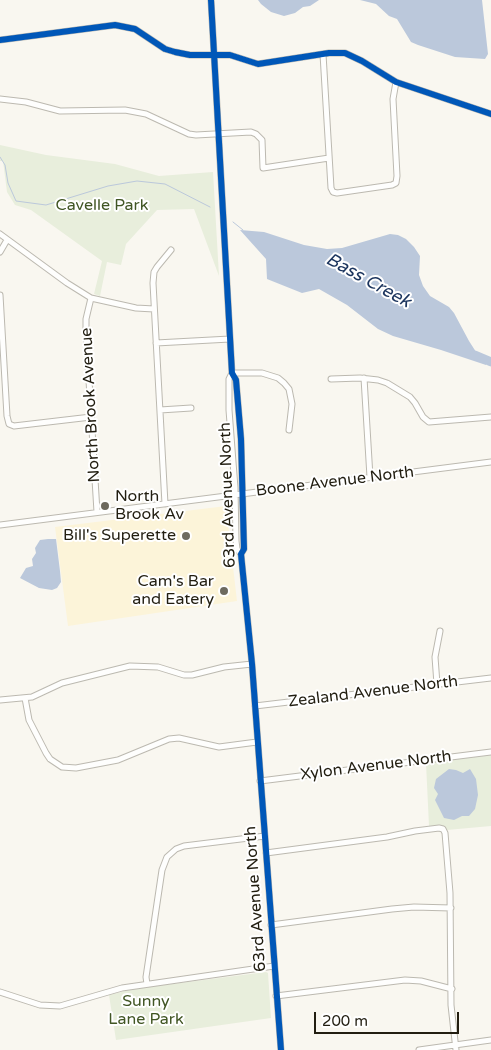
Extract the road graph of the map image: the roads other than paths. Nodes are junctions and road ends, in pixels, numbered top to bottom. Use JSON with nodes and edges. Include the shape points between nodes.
{"nodes":[{"id":1,"x":212,"y":0,"type":"edge"},
{"id":2,"x":0,"y":40,"type":"edge"},
{"id":3,"x":214,"y":54,"type":"junction"},
{"id":4,"x":323,"y":54,"type":"junction"},
{"id":5,"x":396,"y":82,"type":"junction"},
{"id":6,"x":0,"y":99,"type":"edge"},
{"id":7,"x":491,"y":114,"type":"edge"},
{"id":8,"x":219,"y":134,"type":"junction"},
{"id":9,"x":329,"y":158,"type":"junction"},
{"id":10,"x":0,"y":234,"type":"edge"},
{"id":11,"x":7,"y":240,"type":"junction"},
{"id":12,"x":171,"y":250,"type":"dead end"},
{"id":13,"x":0,"y":252,"type":"edge"},
{"id":14,"x":0,"y":295,"type":"edge"},
{"id":15,"x":91,"y":298,"type":"junction"},
{"id":16,"x":154,"y":309,"type":"junction"},
{"id":17,"x":230,"y":338,"type":"junction"},
{"id":18,"x":156,"y":343,"type":"junction"},
{"id":19,"x":232,"y":373,"type":"junction"},
{"id":20,"x":364,"y":378,"type":"junction"},
{"id":21,"x":331,"y":379,"type":"dead end"},
{"id":22,"x":191,"y":408,"type":"dead end"},
{"id":23,"x":160,"y":410,"type":"junction"},
{"id":24,"x":91,"y":417,"type":"junction"},
{"id":25,"x":491,"y":417,"type":"edge"},
{"id":26,"x":290,"y":430,"type":"dead end"},
{"id":27,"x":491,"y":462,"type":"edge"},
{"id":28,"x":370,"y":478,"type":"junction"},
{"id":29,"x":244,"y":493,"type":"junction"},
{"id":30,"x":235,"y":495,"type":"junction"},
{"id":31,"x":165,"y":504,"type":"junction"},
{"id":32,"x":96,"y":512,"type":"junction"},
{"id":33,"x":0,"y":525,"type":"edge"},
{"id":34,"x":241,"y":554,"type":"junction"},
{"id":35,"x":440,"y":631,"type":"dead end"},
{"id":36,"x":252,"y":664,"type":"junction"},
{"id":37,"x":491,"y":678,"type":"edge"},
{"id":38,"x":437,"y":684,"type":"junction"},
{"id":39,"x":24,"y":698,"type":"junction"},
{"id":40,"x":0,"y":700,"type":"edge"},
{"id":41,"x":255,"y":706,"type":"junction"},
{"id":42,"x":257,"y":742,"type":"junction"},
{"id":43,"x":491,"y":752,"type":"edge"},
{"id":44,"x":260,"y":781,"type":"junction"},
{"id":45,"x":264,"y":836,"type":"junction"},
{"id":46,"x":266,"y":853,"type":"junction"},
{"id":47,"x":451,"y":908,"type":"junction"},
{"id":48,"x":271,"y":925,"type":"junction"},
{"id":49,"x":274,"y":966,"type":"junction"},
{"id":50,"x":147,"y":984,"type":"junction"},
{"id":51,"x":452,"y":988,"type":"junction"},
{"id":52,"x":0,"y":992,"type":"edge"},
{"id":53,"x":276,"y":996,"type":"junction"},
{"id":54,"x":491,"y":1040,"type":"edge"},
{"id":55,"x":455,"y":1048,"type":"edge"},
{"id":56,"x":281,"y":1050,"type":"edge"},
{"id":57,"x":419,"y":1050,"type":"edge"}],
"edges":[{"from":1,"to":3,"type":"street","name":"63rd Avenue North"},
{"from":2,"to":3,"type":"street","via":[[115,25],[135,29],[175,52]]},
{"from":3,"to":4,"type":"street","via":[[239,57],[258,64]]},
{"from":3,"to":8,"type":"street","name":"63rd Avenue North"},
{"from":4,"to":5,"type":"street","via":[[336,52],[356,57]]},
{"from":4,"to":9,"type":"street"},
{"from":5,"to":7,"type":"street"},
{"from":5,"to":9,"type":"street","via":[[393,99],[396,183],[337,193],[331,188]]},
{"from":6,"to":8,"type":"street","via":[[26,102],[60,112],[125,110],[151,116],[189,134]]},
{"from":8,"to":9,"type":"street","via":[[256,134],[262,140],[263,168]]},
{"from":8,"to":17,"type":"street","name":"63rd Avenue North"},
{"from":10,"to":11,"type":"street"},
{"from":11,"to":13,"type":"street"},
{"from":11,"to":15,"type":"street"},
{"from":12,"to":16,"type":"street","via":[[154,272]]},
{"from":14,"to":24,"type":"street","via":[[8,424]]},
{"from":15,"to":16,"type":"street"},
{"from":15,"to":24,"type":"street","name":"North Brook Avenue","via":[[86,331]]},
{"from":16,"to":18,"type":"street"},
{"from":17,"to":18,"type":"street"},
{"from":17,"to":19,"type":"street","name":"63rd Avenue North"},
{"from":18,"to":23,"type":"street"},
{"from":19,"to":26,"type":"street","via":[[262,373],[284,383],[289,389],[292,404]]},
{"from":19,"to":29,"type":"street","name":"63rd Avenue North","via":[[238,398]]},
{"from":19,"to":30,"type":"street","name":"63rd Avenue North","via":[[229,379],[229,410]]},
{"from":20,"to":21,"type":"street"},
{"from":20,"to":25,"type":"street","via":[[388,383],[410,397],[429,422]]},
{"from":20,"to":28,"type":"street"},
{"from":22,"to":23,"type":"street"},
{"from":23,"to":31,"type":"street"},
{"from":24,"to":32,"type":"street","name":"North Brook Avenue"},
{"from":27,"to":28,"type":"street","name":"Boone Avenue North"},
{"from":28,"to":29,"type":"street","name":"Boone Avenue North"},
{"from":29,"to":30,"type":"street","name":"Boone Avenue North"},
{"from":29,"to":34,"type":"street","name":"63rd Avenue North","via":[[244,548]]},
{"from":30,"to":31,"type":"street","name":"Boone Avenue North"},
{"from":30,"to":34,"type":"street","name":"63rd Avenue North","via":[[236,549]]},
{"from":31,"to":32,"type":"street","name":"Boone Avenue North"},
{"from":32,"to":33,"type":"street","name":"Boone Avenue North"},
{"from":34,"to":36,"type":"street","name":"63rd Avenue North"},
{"from":35,"to":38,"type":"street","via":[[435,657]]},
{"from":36,"to":39,"type":"street","via":[[192,675],[158,667],[130,666],[62,683],[39,695]]},
{"from":36,"to":41,"type":"street","name":"63rd Avenue North"},
{"from":37,"to":38,"type":"street","name":"Zealand Avenue North"},
{"from":38,"to":41,"type":"street","name":"Zealand Avenue North"},
{"from":39,"to":40,"type":"street"},
{"from":39,"to":42,"type":"street","via":[[29,720],[46,753],[62,767],[76,768],[118,760],[169,739],[179,738],[219,747]]},
{"from":41,"to":42,"type":"street","name":"63rd Avenue North"},
{"from":42,"to":44,"type":"street","name":"63rd Avenue North"},
{"from":43,"to":44,"type":"street","name":"Xylon Avenue North"},
{"from":44,"to":45,"type":"street","name":"63rd Avenue North"},
{"from":45,"to":46,"type":"street","name":"63rd Avenue North"},
{"from":45,"to":50,"type":"street","via":[[184,846],[167,857],[162,870]]},
{"from":46,"to":47,"type":"street","via":[[439,828],[445,833]]},
{"from":46,"to":48,"type":"street","name":"63rd Avenue North"},
{"from":47,"to":48,"type":"street","via":[[392,909]]},
{"from":47,"to":51,"type":"street"},
{"from":48,"to":49,"type":"street","name":"63rd Avenue North"},
{"from":49,"to":50,"type":"street"},
{"from":49,"to":53,"type":"street","name":"63rd Avenue North"},
{"from":50,"to":52,"type":"street","via":[[60,1006],[31,1003]]},
{"from":51,"to":53,"type":"street","via":[[404,980]]},
{"from":51,"to":55,"type":"street"},
{"from":53,"to":56,"type":"street","name":"63rd Avenue North"},
{"from":54,"to":55,"type":"street"},
{"from":55,"to":57,"type":"street"}]}
